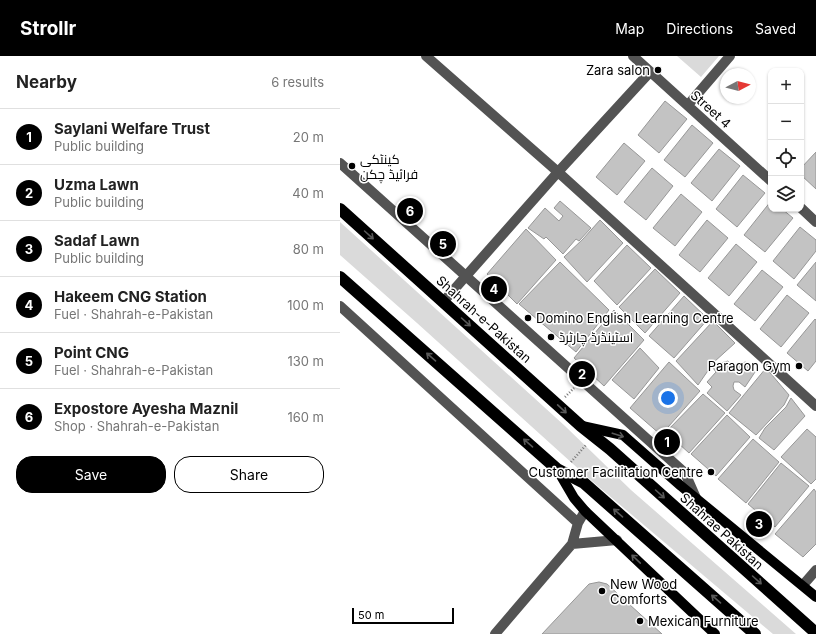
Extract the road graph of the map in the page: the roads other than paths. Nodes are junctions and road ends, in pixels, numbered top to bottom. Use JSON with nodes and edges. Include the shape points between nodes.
{"nodes":[{"id":1,"x":426,"y":56,"type":"edge"},
{"id":2,"x":633,"y":56,"type":"edge"},
{"id":3,"x":730,"y":56,"type":"edge"},
{"id":4,"x":650,"y":72,"type":"junction"},
{"id":5,"x":688,"y":106,"type":"junction"},
{"id":6,"x":340,"y":163,"type":"edge"},
{"id":7,"x":558,"y":172,"type":"junction"},
{"id":8,"x":768,"y":178,"type":"edge"},
{"id":9,"x":340,"y":209,"type":"edge"},
{"id":10,"x":804,"y":211,"type":"edge"},
{"id":11,"x":816,"y":222,"type":"edge"},
{"id":12,"x":466,"y":276,"type":"junction"},
{"id":13,"x":340,"y":277,"type":"edge"},
{"id":14,"x":443,"y":302,"type":"junction"},
{"id":15,"x":340,"y":306,"type":"edge"},
{"id":16,"x":816,"y":406,"type":"edge"},
{"id":17,"x":580,"y":426,"type":"junction"},
{"id":18,"x":610,"y":449,"type":"joint"},
{"id":19,"x":557,"y":469,"type":"junction"},
{"id":20,"x":696,"y":498,"type":"junction"},
{"id":21,"x":585,"y":511,"type":"junction"},
{"id":22,"x":578,"y":523,"type":"junction"},
{"id":23,"x":617,"y":540,"type":"junction"},
{"id":24,"x":572,"y":544,"type":"junction"},
{"id":25,"x":816,"y":570,"type":"edge"},
{"id":26,"x":803,"y":585,"type":"junction"},
{"id":27,"x":816,"y":597,"type":"edge"},
{"id":28,"x":816,"y":633,"type":"edge"},
{"id":29,"x":495,"y":634,"type":"edge"},
{"id":30,"x":716,"y":634,"type":"edge"},
{"id":31,"x":755,"y":634,"type":"edge"}],
"edges":[{"from":1,"to":7,"type":"street"},
{"from":2,"to":4,"type":"street","name":"Street 4"},
{"from":3,"to":5,"type":"street"},
{"from":4,"to":5,"type":"street","name":"Street 4"},
{"from":4,"to":7,"type":"street"},
{"from":5,"to":8,"type":"street","name":"Street 4"},
{"from":6,"to":12,"type":"street"},
{"from":7,"to":12,"type":"street"},
{"from":7,"to":16,"type":"street"},
{"from":9,"to":14,"type":"highway","name":"Shahrah-e-Pakistan","one_way":true},
{"from":10,"to":11,"type":"street"},
{"from":12,"to":14,"type":"street"},
{"from":12,"to":20,"type":"street","via":[[685,472]]},
{"from":19,"to":13,"type":"highway","one_way":true},
{"from":14,"to":17,"type":"highway","name":"Shahrah-e-Pakistan","one_way":true},
{"from":15,"to":22,"type":"street"},
{"from":17,"to":18,"type":"highway","name":"Shahrah-e-Pakistan"},
{"from":17,"to":20,"type":"main road","one_way":true,"via":[[623,435]]},
{"from":18,"to":28,"type":"highway","name":"Shahrae Pakistan","one_way":true},
{"from":19,"to":21,"type":"main road"},
{"from":31,"to":19,"type":"highway","one_way":true,"via":[[584,483]]},
{"from":20,"to":26,"type":"main road"},
{"from":21,"to":22,"type":"street"},
{"from":21,"to":23,"type":"main road"},
{"from":22,"to":24,"type":"street"},
{"from":23,"to":24,"type":"street"},
{"from":30,"to":23,"type":"main road","one_way":true},
{"from":24,"to":29,"type":"street"},
{"from":25,"to":26,"type":"street"},
{"from":26,"to":27,"type":"main road"}]}
